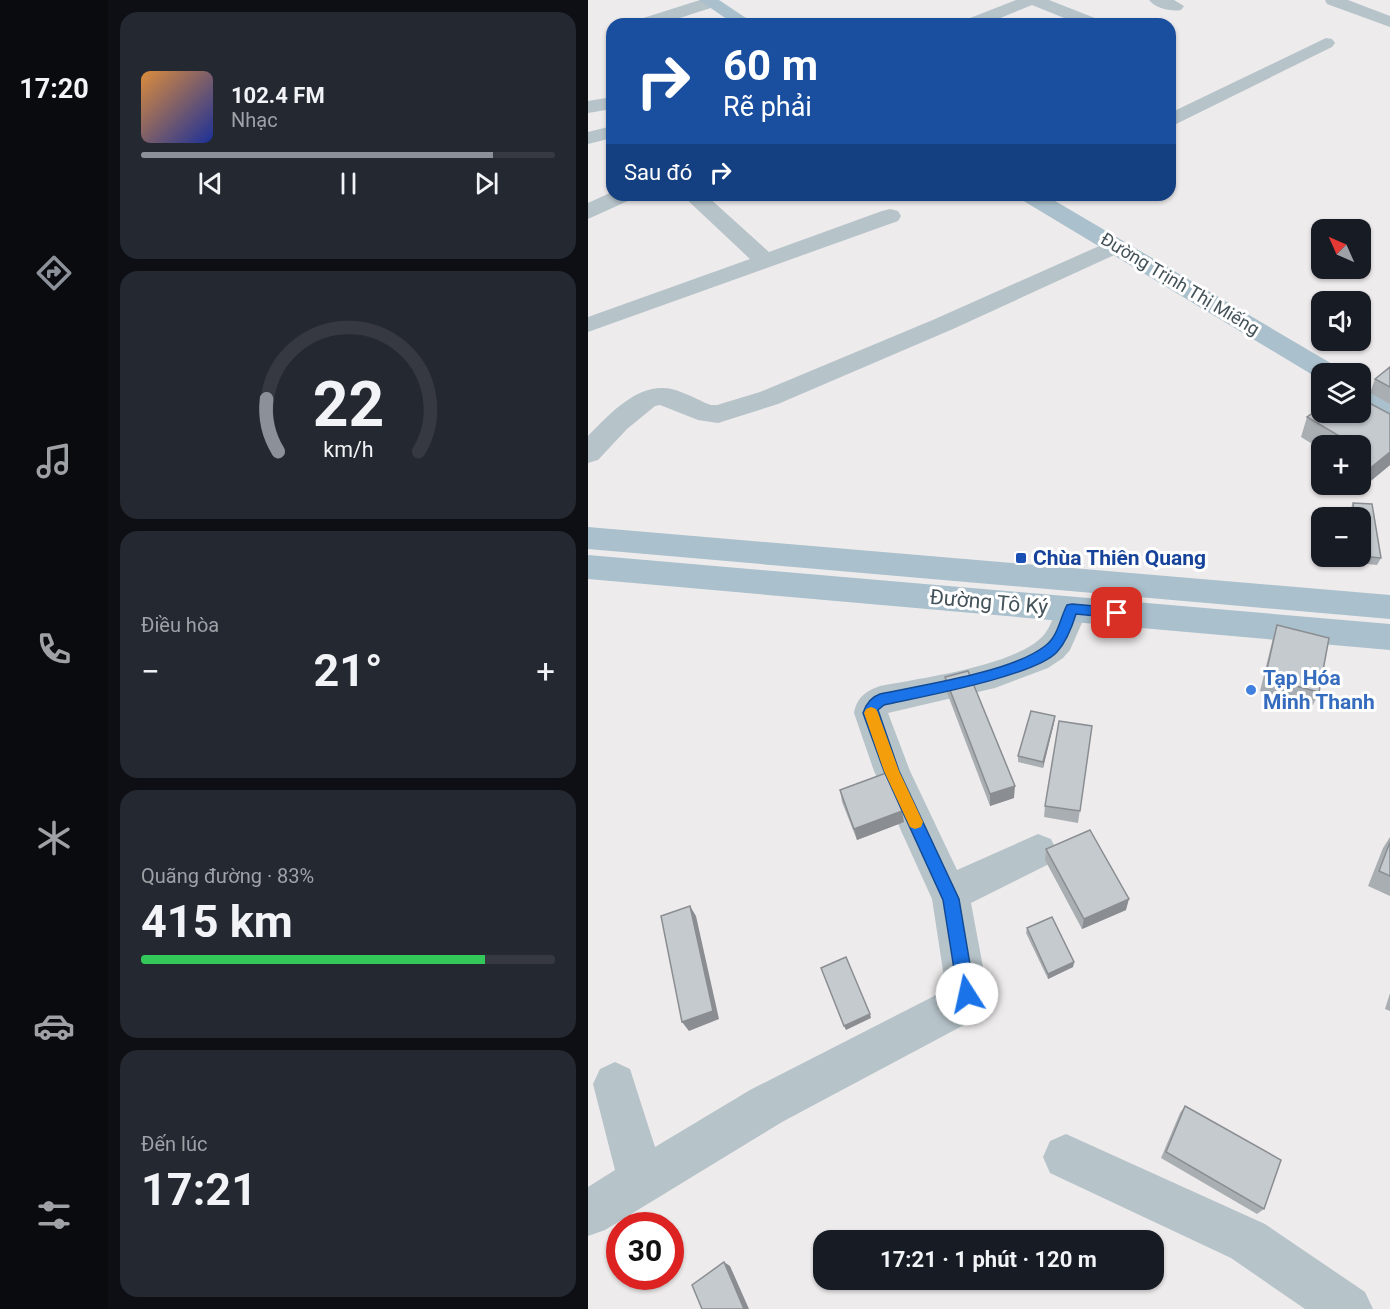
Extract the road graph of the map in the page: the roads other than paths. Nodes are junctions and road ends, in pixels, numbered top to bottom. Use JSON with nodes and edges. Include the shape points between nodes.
{"nodes":[{"id":1,"x":1033,"y":0,"type":"edge"},
{"id":2,"x":1157,"y":0,"type":"edge"},
{"id":3,"x":1334,"y":0,"type":"edge"},
{"id":4,"x":709,"y":1,"type":"edge"},
{"id":5,"x":1175,"y":6,"type":"dead end"},
{"id":6,"x":660,"y":18,"type":"edge"},
{"id":7,"x":737,"y":18,"type":"edge"},
{"id":8,"x":986,"y":18,"type":"edge"},
{"id":9,"x":1079,"y":18,"type":"edge"},
{"id":10,"x":1390,"y":22,"type":"edge"},
{"id":11,"x":1326,"y":43,"type":"dead end"},
{"id":12,"x":606,"y":104,"type":"edge"},
{"id":13,"x":588,"y":107,"type":"edge"},
{"id":14,"x":1176,"y":118,"type":"edge"},
{"id":15,"x":606,"y":134,"type":"edge"},
{"id":16,"x":588,"y":138,"type":"edge"},
{"id":17,"x":610,"y":201,"type":"edge"},
{"id":18,"x":700,"y":201,"type":"edge"},
{"id":19,"x":1040,"y":201,"type":"edge"},
{"id":20,"x":588,"y":212,"type":"edge"},
{"id":21,"x":890,"y":216,"type":"dead end"},
{"id":22,"x":1115,"y":246,"type":"junction"},
{"id":23,"x":766,"y":261,"type":"junction"},
{"id":24,"x":588,"y":325,"type":"edge"},
{"id":25,"x":1312,"y":363,"type":"edge"},
{"id":26,"x":1371,"y":398,"type":"edge"},
{"id":27,"x":1390,"y":409,"type":"edge"},
{"id":28,"x":588,"y":453,"type":"edge"},
{"id":29,"x":588,"y":538,"type":"edge"},
{"id":30,"x":588,"y":567,"type":"edge"},
{"id":31,"x":1390,"y":607,"type":"edge"},
{"id":32,"x":1072,"y":609,"type":"junction"},
{"id":33,"x":1390,"y":638,"type":"edge"},
{"id":34,"x":1038,"y":851,"type":"dead end"},
{"id":35,"x":951,"y":899,"type":"junction"},
{"id":36,"x":615,"y":1084,"type":"dead end"},
{"id":37,"x":1066,"y":1157,"type":"dead end"},
{"id":38,"x":641,"y":1181,"type":"junction"},
{"id":39,"x":588,"y":1213,"type":"edge"},
{"id":40,"x":1348,"y":1309,"type":"edge"}],
"edges":[{"from":1,"to":8,"type":"street"},
{"from":1,"to":9,"type":"street"},
{"from":2,"to":5,"type":"street"},
{"from":3,"to":10,"type":"street"},
{"from":4,"to":6,"type":"street"},
{"from":4,"to":7,"type":"main road"},
{"from":11,"to":14,"type":"street"},
{"from":12,"to":13,"type":"street"},
{"from":15,"to":16,"type":"street"},
{"from":17,"to":20,"type":"street"},
{"from":18,"to":23,"type":"street"},
{"from":19,"to":22,"type":"main road","name":"Đường Trịnh Thị Miếng"},
{"from":21,"to":23,"type":"street"},
{"from":22,"to":25,"type":"main road","name":"Đường Trịnh Thị Miếng"},
{"from":22,"to":28,"type":"street","via":[[770,398],[708,414],[668,398],[646,400]]},
{"from":23,"to":24,"type":"street"},
{"from":26,"to":27,"type":"main road"},
{"from":29,"to":31,"type":"main road","name":"Đường Tô Ký"},
{"from":30,"to":32,"type":"main road","name":"Đường Tô Ký"},
{"from":32,"to":33,"type":"main road","name":"Đường Tô Ký"},
{"from":32,"to":35,"type":"street","via":[[1052,649],[1033,659],[982,677],[880,700],[872,707],[892,771]]},
{"from":34,"to":35,"type":"street","via":[[962,887]]},
{"from":35,"to":38,"type":"street","via":[[967,994],[964,1002],[766,1106]]},
{"from":36,"to":38,"type":"street"},
{"from":37,"to":40,"type":"street","via":[[1248,1241]]},
{"from":38,"to":39,"type":"street"}]}
